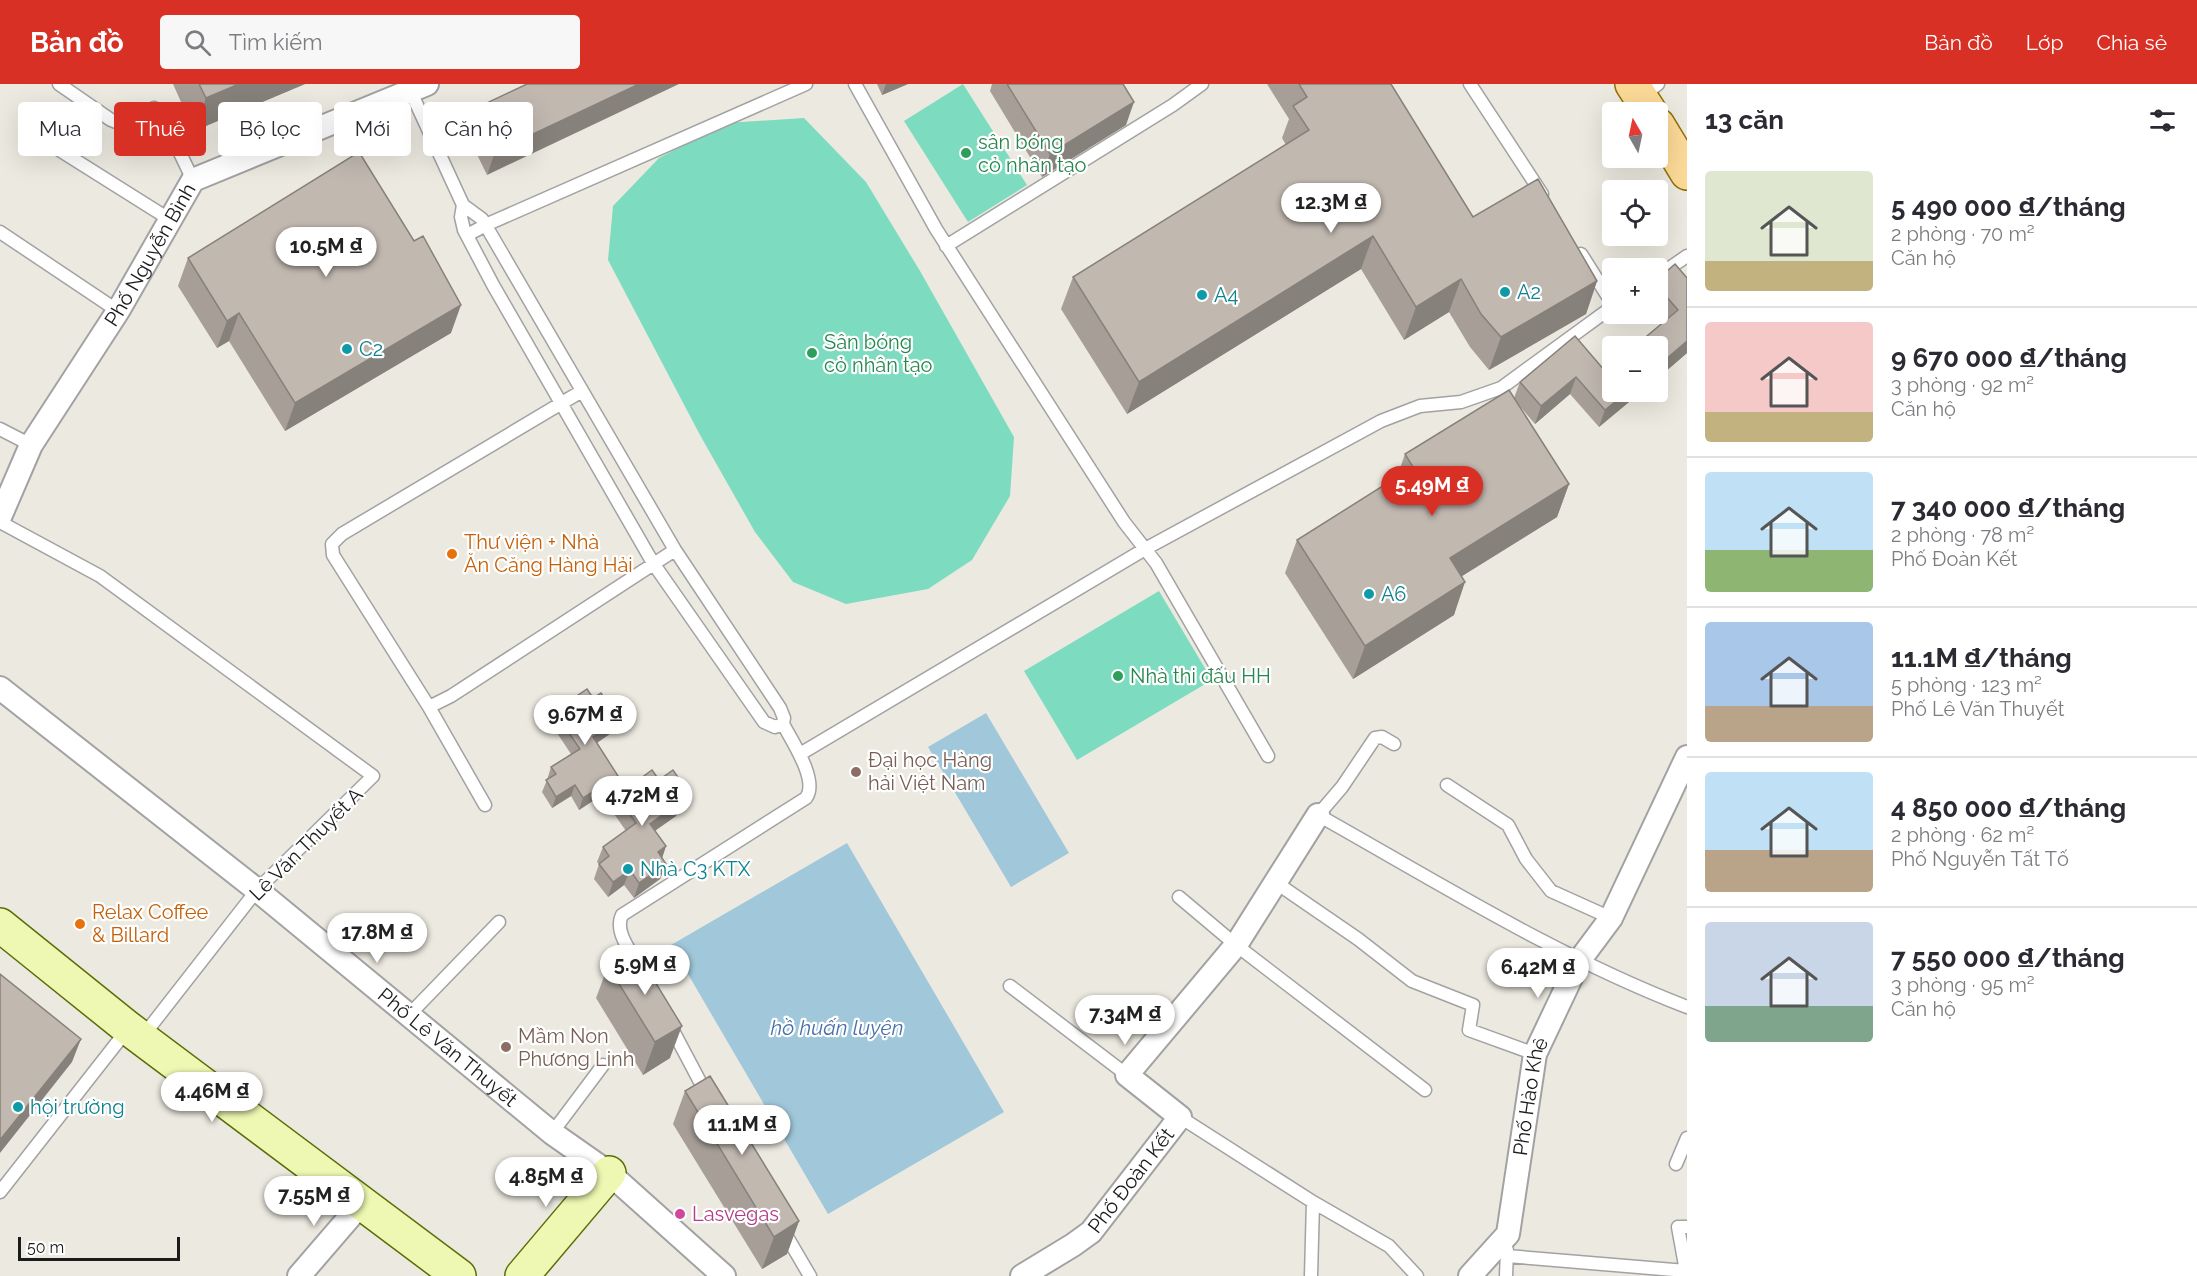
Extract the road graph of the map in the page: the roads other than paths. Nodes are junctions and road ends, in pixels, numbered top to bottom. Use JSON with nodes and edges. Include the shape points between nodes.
{"nodes":[{"id":1,"x":59,"y":84,"type":"edge"},
{"id":2,"x":806,"y":84,"type":"edge"},
{"id":3,"x":855,"y":84,"type":"edge"},
{"id":4,"x":1202,"y":84,"type":"edge"},
{"id":5,"x":1470,"y":84,"type":"edge"},
{"id":6,"x":418,"y":87,"type":"edge"},
{"id":7,"x":1668,"y":141,"type":"edge"},
{"id":8,"x":69,"y":156,"type":"edge"},
{"id":9,"x":1687,"y":172,"type":"edge"},
{"id":10,"x":193,"y":180,"type":"junction"},
{"id":11,"x":1548,"y":203,"type":"edge"},
{"id":12,"x":462,"y":205,"type":"junction"},
{"id":13,"x":169,"y":219,"type":"junction"},
{"id":14,"x":486,"y":226,"type":"junction"},
{"id":15,"x":0,"y":232,"type":"edge"},
{"id":16,"x":467,"y":235,"type":"junction"},
{"id":17,"x":1574,"y":243,"type":"edge"},
{"id":18,"x":946,"y":246,"type":"junction"},
{"id":19,"x":1687,"y":256,"type":"edge"},
{"id":20,"x":1668,"y":269,"type":"edge"},
{"id":21,"x":1602,"y":289,"type":"edge"},
{"id":22,"x":118,"y":312,"type":"junction"},
{"id":23,"x":1602,"y":312,"type":"edge"},
{"id":24,"x":582,"y":391,"type":"junction"},
{"id":25,"x":562,"y":404,"type":"junction"},
{"id":26,"x":0,"y":429,"type":"edge"},
{"id":27,"x":31,"y":445,"type":"junction"},
{"id":28,"x":0,"y":518,"type":"edge"},
{"id":29,"x":0,"y":522,"type":"edge"},
{"id":30,"x":1145,"y":549,"type":"junction"},
{"id":31,"x":675,"y":550,"type":"junction"},
{"id":32,"x":653,"y":563,"type":"junction"},
{"id":33,"x":0,"y":688,"type":"edge"},
{"id":34,"x":429,"y":707,"type":"junction"},
{"id":35,"x":783,"y":724,"type":"junction"},
{"id":36,"x":1394,"y":744,"type":"dead end"},
{"id":37,"x":800,"y":754,"type":"junction"},
{"id":38,"x":1268,"y":756,"type":"dead end"},
{"id":39,"x":1685,"y":768,"type":"edge"},
{"id":40,"x":1448,"y":785,"type":"dead end"},
{"id":41,"x":485,"y":805,"type":"dead end"},
{"id":42,"x":1318,"y":815,"type":"junction"},
{"id":43,"x":1275,"y":882,"type":"junction"},
{"id":44,"x":257,"y":890,"type":"junction"},
{"id":45,"x":1179,"y":897,"type":"dead end"},
{"id":46,"x":1611,"y":918,"type":"junction"},
{"id":47,"x":499,"y":922,"type":"dead end"},
{"id":48,"x":0,"y":925,"type":"edge"},
{"id":49,"x":1236,"y":945,"type":"junction"},
{"id":50,"x":1579,"y":960,"type":"junction"},
{"id":51,"x":642,"y":972,"type":"edge"},
{"id":52,"x":1010,"y":986,"type":"dead end"},
{"id":53,"x":1687,"y":1007,"type":"edge"},
{"id":54,"x":664,"y":1013,"type":"edge"},
{"id":55,"x":408,"y":1017,"type":"junction"},
{"id":56,"x":135,"y":1033,"type":"junction"},
{"id":57,"x":1535,"y":1054,"type":"junction"},
{"id":58,"x":603,"y":1065,"type":"dead end"},
{"id":59,"x":1127,"y":1075,"type":"junction"},
{"id":60,"x":1425,"y":1090,"type":"dead end"},
{"id":61,"x":712,"y":1105,"type":"edge"},
{"id":62,"x":1180,"y":1118,"type":"junction"},
{"id":63,"x":552,"y":1133,"type":"junction"},
{"id":64,"x":1687,"y":1138,"type":"edge"},
{"id":65,"x":1676,"y":1164,"type":"dead end"},
{"id":66,"x":609,"y":1173,"type":"junction"},
{"id":67,"x":0,"y":1192,"type":"edge"},
{"id":68,"x":1313,"y":1202,"type":"junction"},
{"id":69,"x":361,"y":1204,"type":"junction"},
{"id":70,"x":775,"y":1216,"type":"edge"},
{"id":71,"x":1687,"y":1227,"type":"edge"},
{"id":72,"x":1507,"y":1245,"type":"junction"},
{"id":73,"x":298,"y":1276,"type":"edge"},
{"id":74,"x":459,"y":1276,"type":"edge"},
{"id":75,"x":522,"y":1276,"type":"edge"},
{"id":76,"x":724,"y":1276,"type":"edge"},
{"id":77,"x":810,"y":1276,"type":"edge"},
{"id":78,"x":1022,"y":1276,"type":"edge"},
{"id":79,"x":1311,"y":1276,"type":"edge"},
{"id":80,"x":1417,"y":1276,"type":"edge"},
{"id":81,"x":1470,"y":1276,"type":"edge"},
{"id":82,"x":1506,"y":1276,"type":"edge"}],
"edges":[{"from":1,"to":10,"type":"lane","via":[[126,126],[154,108],[165,122]]},
{"from":2,"to":14,"type":"lane"},
{"from":3,"to":18,"type":"lane"},
{"from":4,"to":18,"type":"lane"},
{"from":5,"to":11,"type":"lane"},
{"from":6,"to":10,"type":"street","name":"Phố Nguyễn Bình"},
{"from":6,"to":12,"type":"lane"},
{"from":7,"to":9,"type":"main road"},
{"from":8,"to":13,"type":"lane"},
{"from":10,"to":13,"type":"street","name":"Phố Nguyễn Bình"},
{"from":12,"to":14,"type":"lane"},
{"from":12,"to":16,"type":"lane"},
{"from":13,"to":22,"type":"street","name":"Phố Nguyễn Bình"},
{"from":14,"to":16,"type":"lane"},
{"from":14,"to":24,"type":"lane"},
{"from":15,"to":22,"type":"lane"},
{"from":16,"to":25,"type":"lane"},
{"from":17,"to":21,"type":"lane"},
{"from":18,"to":30,"type":"lane"},
{"from":19,"to":20,"type":"lane"},
{"from":22,"to":27,"type":"street","name":"Phố Nguyễn Bình"},
{"from":23,"to":30,"type":"lane","via":[[1501,388],[1461,402],[1420,406],[1381,421]]},
{"from":24,"to":25,"type":"lane"},
{"from":24,"to":31,"type":"lane"},
{"from":25,"to":32,"type":"lane"},
{"from":25,"to":34,"type":"lane","via":[[342,534],[332,544],[333,555]]},
{"from":26,"to":27,"type":"lane"},
{"from":27,"to":28,"type":"street","name":"Phố Nguyễn Bình"},
{"from":29,"to":44,"type":"lane","name":"Lê Văn Thuyết A","via":[[100,576],[373,776]]},
{"from":30,"to":37,"type":"lane"},
{"from":30,"to":38,"type":"lane"},
{"from":31,"to":32,"type":"lane"},
{"from":31,"to":35,"type":"lane","via":[[780,708]]},
{"from":32,"to":34,"type":"lane"},
{"from":32,"to":35,"type":"lane","via":[[764,722],[775,727]]},
{"from":33,"to":44,"type":"street","name":"Phố Lê Văn Thuyết"},
{"from":34,"to":41,"type":"lane"},
{"from":35,"to":37,"type":"lane"},
{"from":36,"to":42,"type":"lane","via":[[1382,737],[1375,738]]},
{"from":37,"to":51,"type":"lane","via":[[811,785],[806,798],[622,915],[620,931]]},
{"from":39,"to":46,"type":"street","name":"Phố Hào Khê"},
{"from":40,"to":46,"type":"lane","via":[[1508,825],[1526,859],[1551,891]]},
{"from":42,"to":43,"type":"street"},
{"from":42,"to":50,"type":"lane"},
{"from":43,"to":49,"type":"street"},
{"from":43,"to":57,"type":"lane","via":[[1412,981],[1473,1005],[1469,1030]]},
{"from":44,"to":55,"type":"street","name":"Phố Lê Văn Thuyết"},
{"from":44,"to":56,"type":"lane","name":"Lê Văn Thuyết A"},
{"from":45,"to":49,"type":"lane"},
{"from":46,"to":50,"type":"street","name":"Phố Hào Khê"},
{"from":47,"to":55,"type":"lane"},
{"from":48,"to":56,"type":"street"},
{"from":49,"to":59,"type":"street"},
{"from":49,"to":60,"type":"lane"},
{"from":50,"to":53,"type":"lane"},
{"from":50,"to":57,"type":"street","name":"Phố Hào Khê"},
{"from":52,"to":59,"type":"lane"},
{"from":54,"to":61,"type":"lane"},
{"from":55,"to":63,"type":"street","name":"Phố Lê Văn Thuyết"},
{"from":56,"to":67,"type":"lane","name":"Lê Văn Thuyết A"},
{"from":56,"to":69,"type":"street"},
{"from":57,"to":72,"type":"street","name":"Phố Hào Khê"},
{"from":58,"to":63,"type":"lane"},
{"from":59,"to":62,"type":"street","name":"Phố Đoàn Kết"},
{"from":62,"to":68,"type":"lane"},
{"from":62,"to":78,"type":"street","name":"Phố Đoàn Kết","via":[[1091,1232]]},
{"from":63,"to":66,"type":"street","name":"Phố Lê Văn Thuyết"},
{"from":64,"to":65,"type":"lane"},
{"from":66,"to":75,"type":"street"},
{"from":66,"to":76,"type":"street","name":"Phố Lê Văn Thuyết"},
{"from":68,"to":79,"type":"lane"},
{"from":68,"to":80,"type":"lane","via":[[1389,1246]]},
{"from":69,"to":73,"type":"street"},
{"from":69,"to":74,"type":"street"},
{"from":70,"to":77,"type":"lane"},
{"from":71,"to":72,"type":"lane","via":[[1678,1227],[1686,1271]]},
{"from":72,"to":81,"type":"street"},
{"from":72,"to":82,"type":"lane"}]}
